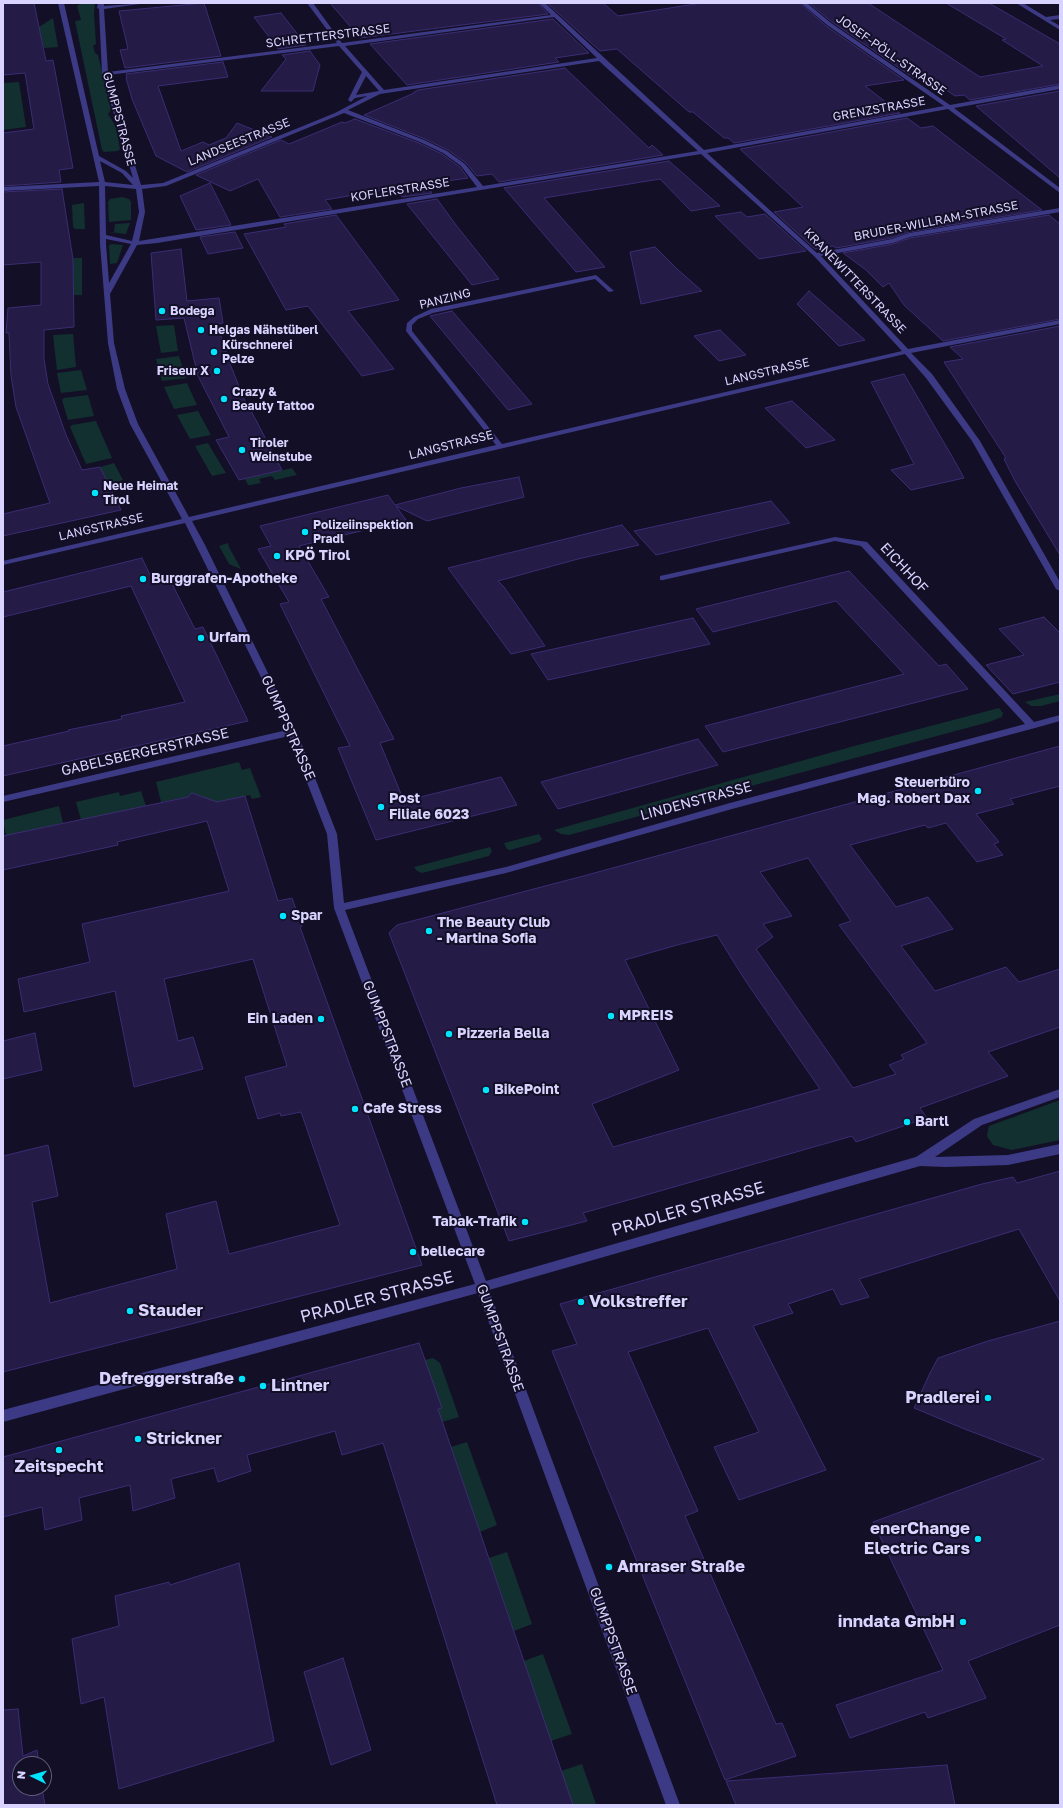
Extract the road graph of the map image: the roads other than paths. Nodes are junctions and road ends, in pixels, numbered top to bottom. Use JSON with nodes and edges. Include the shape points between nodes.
{"nodes":[{"id":1,"x":61,"y":3,"type":"edge"},
{"id":2,"x":144,"y":3,"type":"edge"},
{"id":3,"x":310,"y":3,"type":"edge"},
{"id":4,"x":542,"y":3,"type":"edge"},
{"id":5,"x":804,"y":3,"type":"edge"},
{"id":6,"x":1019,"y":3,"type":"edge"},
{"id":7,"x":101,"y":5,"type":"edge"},
{"id":8,"x":554,"y":16,"type":"junction"},
{"id":9,"x":1060,"y":16,"type":"edge"},
{"id":10,"x":1044,"y":19,"type":"junction"},
{"id":11,"x":1060,"y":28,"type":"edge"},
{"id":12,"x":342,"y":45,"type":"junction"},
{"id":13,"x":600,"y":59,"type":"junction"},
{"id":14,"x":365,"y":72,"type":"junction"},
{"id":15,"x":105,"y":74,"type":"junction"},
{"id":16,"x":1060,"y":87,"type":"edge"},
{"id":17,"x":382,"y":91,"type":"junction"},
{"id":18,"x":352,"y":97,"type":"junction"},
{"id":19,"x":949,"y":107,"type":"junction"},
{"id":20,"x":345,"y":110,"type":"junction"},
{"id":21,"x":702,"y":152,"type":"junction"},
{"id":22,"x":96,"y":157,"type":"junction"},
{"id":23,"x":102,"y":184,"type":"junction"},
{"id":24,"x":138,"y":187,"type":"junction"},
{"id":25,"x":481,"y":188,"type":"junction"},
{"id":26,"x":3,"y":189,"type":"edge"},
{"id":27,"x":1060,"y":191,"type":"edge"},
{"id":28,"x":1060,"y":210,"type":"edge"},
{"id":29,"x":103,"y":236,"type":"junction"},
{"id":30,"x":135,"y":243,"type":"junction"},
{"id":31,"x":816,"y":255,"type":"junction"},
{"id":32,"x":610,"y":291,"type":"dead end"},
{"id":33,"x":107,"y":294,"type":"junction"},
{"id":34,"x":1060,"y":322,"type":"edge"},
{"id":35,"x":905,"y":352,"type":"junction"},
{"id":36,"x":500,"y":446,"type":"junction"},
{"id":37,"x":186,"y":519,"type":"junction"},
{"id":38,"x":3,"y":562,"type":"edge"},
{"id":39,"x":663,"y":578,"type":"dead end"},
{"id":40,"x":1060,"y":590,"type":"edge"},
{"id":41,"x":1060,"y":718,"type":"edge"},
{"id":42,"x":1032,"y":726,"type":"junction"},
{"id":43,"x":292,"y":732,"type":"junction"},
{"id":44,"x":3,"y":799,"type":"edge"},
{"id":45,"x":339,"y":908,"type":"junction"},
{"id":46,"x":1060,"y":1093,"type":"edge"},
{"id":47,"x":1060,"y":1148,"type":"edge"},
{"id":48,"x":920,"y":1161,"type":"junction"},
{"id":49,"x":481,"y":1287,"type":"junction"},
{"id":50,"x":3,"y":1416,"type":"edge"},
{"id":51,"x":673,"y":1805,"type":"edge"}],
"edges":[{"from":1,"to":22,"type":"street","name":"GUMPPSTRASSE"},
{"from":2,"to":7,"type":"street"},
{"from":3,"to":12,"type":"street"},
{"from":4,"to":8,"type":"street","name":"KRANEWITTERSTRASSE"},
{"from":5,"to":19,"type":"street","name":"JOSEF-PÖLL-STRASSE","via":[[829,24]]},
{"from":6,"to":10,"type":"street"},
{"from":7,"to":15,"type":"street","name":"GUMPPSTRASSE"},
{"from":8,"to":12,"type":"street","name":"SCHRETTERSTRASSE"},
{"from":8,"to":13,"type":"street","name":"KRANEWITTERSTRASSE"},
{"from":9,"to":10,"type":"street"},
{"from":10,"to":11,"type":"street"},
{"from":12,"to":14,"type":"street"},
{"from":12,"to":15,"type":"street","name":"SCHRETTERSTRASSE"},
{"from":13,"to":17,"type":"street","name":"LANDSEESTRASSE"},
{"from":13,"to":21,"type":"street","name":"KRANEWITTERSTRASSE"},
{"from":14,"to":17,"type":"street"},
{"from":14,"to":18,"type":"street"},
{"from":15,"to":24,"type":"street","name":"GUMPPSTRASSE"},
{"from":16,"to":19,"type":"street","name":"GRENZSTRASSE"},
{"from":17,"to":18,"type":"street","name":"LANDSEESTRASSE"},
{"from":17,"to":20,"type":"street","name":"LANDSEESTRASSE"},
{"from":18,"to":20,"type":"street"},
{"from":19,"to":21,"type":"street","name":"GRENZSTRASSE"},
{"from":19,"to":27,"type":"street","name":"JOSEF-PÖLL-STRASSE"},
{"from":20,"to":24,"type":"street","name":"LANDSEESTRASSE","via":[[164,185]]},
{"from":20,"to":25,"type":"street","via":[[445,152],[463,165]]},
{"from":21,"to":25,"type":"street","name":"KOFLERSTRASSE"},
{"from":21,"to":31,"type":"street","name":"KRANEWITTERSTRASSE"},
{"from":22,"to":23,"type":"street","name":"GUMPPSTRASSE"},
{"from":22,"to":24,"type":"street","name":"GUMPPSTRASSE","via":[[124,172]]},
{"from":23,"to":24,"type":"street","name":"GUMPPSTRASSE"},
{"from":23,"to":26,"type":"street"},
{"from":23,"to":29,"type":"street","name":"GUMPPSTRASSE"},
{"from":24,"to":30,"type":"street","name":"GUMPPSTRASSE","via":[[142,212]]},
{"from":25,"to":30,"type":"street","name":"KOFLERSTRASSE"},
{"from":28,"to":31,"type":"street","name":"BRUDER-WILLRAM-STRASSE","via":[[909,235],[893,241]]},
{"from":29,"to":30,"type":"street","name":"KOFLERSTRASSE"},
{"from":29,"to":33,"type":"street","name":"GUMPPSTRASSE"},
{"from":30,"to":33,"type":"street","name":"GUMPPSTRASSE"},
{"from":31,"to":35,"type":"street","name":"KRANEWITTERSTRASSE"},
{"from":32,"to":36,"type":"street","name":"PANZING","via":[[596,277],[431,311],[409,324],[409,331]]},
{"from":33,"to":37,"type":"street","name":"GUMPPSTRASSE","via":[[111,343],[121,389],[134,424]]},
{"from":34,"to":35,"type":"street","name":"LANGSTRASSE"},
{"from":35,"to":36,"type":"street","name":"LANGSTRASSE"},
{"from":35,"to":40,"type":"street","name":"KRANEWITTERSTRASSE","via":[[929,376],[976,441]]},
{"from":36,"to":37,"type":"street","name":"LANGSTRASSE"},
{"from":37,"to":38,"type":"street","name":"LANGSTRASSE"},
{"from":37,"to":43,"type":"street","name":"GUMPPSTRASSE"},
{"from":39,"to":42,"type":"street","name":"EICHHOF","via":[[835,539],[864,544]]},
{"from":41,"to":42,"type":"street","name":"LINDENSTRASSE"},
{"from":42,"to":45,"type":"street","name":"LINDENSTRASSE","via":[[730,806],[506,870]]},
{"from":43,"to":44,"type":"street","name":"GABELSBERGERSTRASSE"},
{"from":43,"to":45,"type":"street","name":"GUMPPSTRASSE","via":[[332,834]]},
{"from":45,"to":49,"type":"street","name":"GUMPPSTRASSE"},
{"from":46,"to":48,"type":"street","name":"PRADLER STRASSE","via":[[978,1122]]},
{"from":47,"to":48,"type":"street","name":"PRADLER STRASSE","via":[[1008,1160]]},
{"from":48,"to":49,"type":"street","name":"PRADLER STRASSE"},
{"from":49,"to":50,"type":"street","name":"PRADLER STRASSE"},
{"from":49,"to":51,"type":"street","name":"GUMPPSTRASSE"}]}
